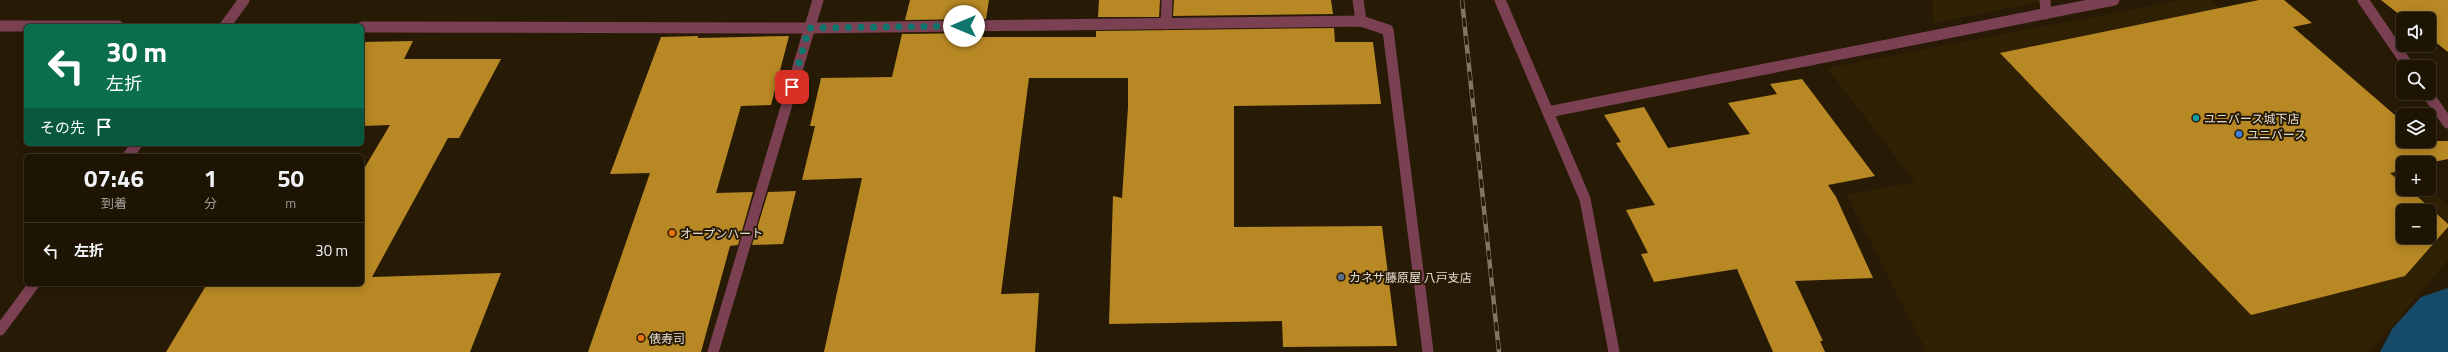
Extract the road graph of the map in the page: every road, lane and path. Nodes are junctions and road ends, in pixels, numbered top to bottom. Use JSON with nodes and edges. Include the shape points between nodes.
{"nodes":[{"id":1,"x":244,"y":0,"type":"edge"},
{"id":2,"x":818,"y":0,"type":"edge"},
{"id":3,"x":1167,"y":0,"type":"edge"},
{"id":4,"x":1358,"y":0,"type":"edge"},
{"id":5,"x":1500,"y":0,"type":"edge"},
{"id":6,"x":2045,"y":0,"type":"edge"},
{"id":7,"x":2114,"y":0,"type":"edge"},
{"id":8,"x":2363,"y":0,"type":"edge"},
{"id":9,"x":2046,"y":14,"type":"junction"},
{"id":10,"x":1361,"y":21,"type":"junction"},
{"id":11,"x":226,"y":24,"type":"edge"},
{"id":12,"x":1166,"y":24,"type":"junction"},
{"id":13,"x":0,"y":26,"type":"edge"},
{"id":14,"x":24,"y":26,"type":"edge"},
{"id":15,"x":364,"y":27,"type":"edge"},
{"id":16,"x":809,"y":28,"type":"junction"},
{"id":17,"x":2404,"y":60,"type":"edge"},
{"id":18,"x":2432,"y":100,"type":"edge"},
{"id":19,"x":1548,"y":112,"type":"junction"},
{"id":20,"x":2448,"y":123,"type":"edge"},
{"id":21,"x":33,"y":286,"type":"edge"},
{"id":22,"x":0,"y":330,"type":"edge"},
{"id":23,"x":714,"y":352,"type":"edge"},
{"id":24,"x":1428,"y":352,"type":"edge"},
{"id":25,"x":1614,"y":352,"type":"edge"}],
"edges":[{"from":1,"to":11,"type":"street"},
{"from":2,"to":16,"type":"street"},
{"from":3,"to":12,"type":"street"},
{"from":4,"to":10,"type":"street"},
{"from":5,"to":19,"type":"street"},
{"from":6,"to":9,"type":"street"},
{"from":7,"to":9,"type":"street"},
{"from":8,"to":17,"type":"street"},
{"from":9,"to":19,"type":"street"},
{"from":10,"to":12,"type":"street"},
{"from":10,"to":24,"type":"street","via":[[1388,30]]},
{"from":12,"to":16,"type":"street"},
{"from":13,"to":14,"type":"street"},
{"from":15,"to":16,"type":"street"},
{"from":16,"to":23,"type":"street"},
{"from":18,"to":20,"type":"street"},
{"from":19,"to":25,"type":"street","via":[[1585,199]]},
{"from":21,"to":22,"type":"street"}]}
